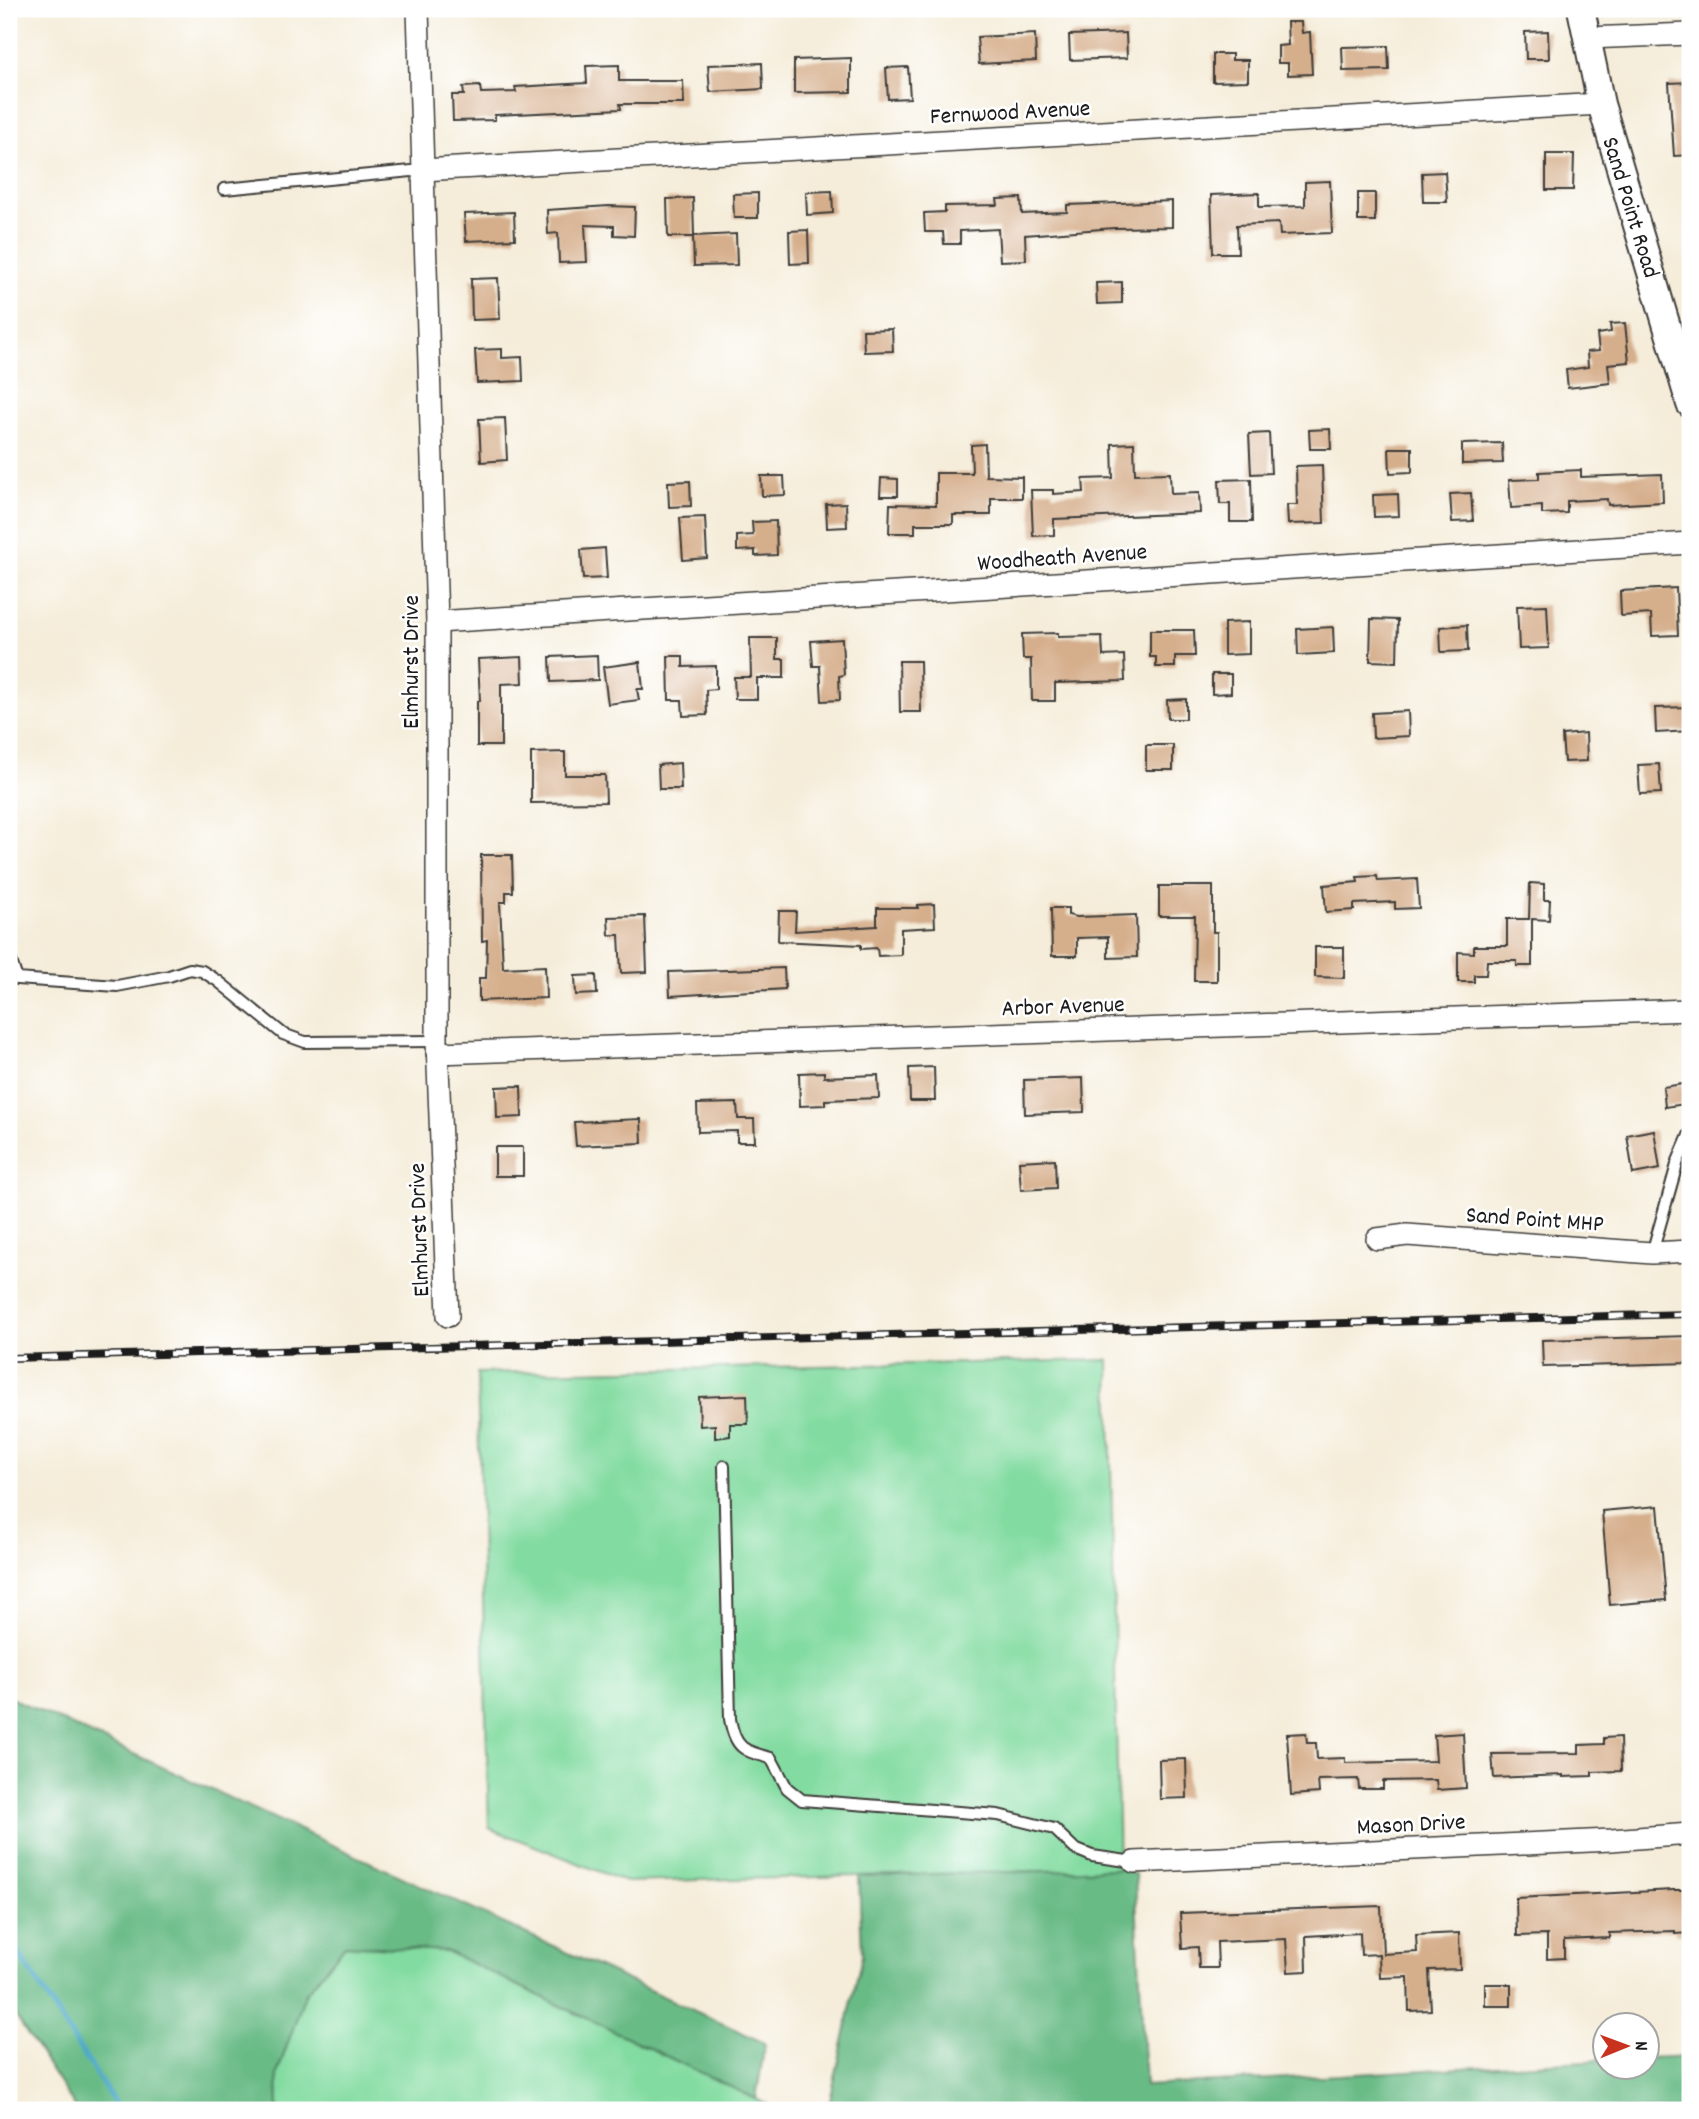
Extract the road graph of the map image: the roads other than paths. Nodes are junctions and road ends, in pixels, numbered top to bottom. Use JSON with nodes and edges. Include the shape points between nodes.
{"nodes":[{"id":1,"x":418,"y":9,"type":"edge"},
{"id":2,"x":1581,"y":9,"type":"edge"},
{"id":3,"x":1690,"y":34,"type":"edge"},
{"id":4,"x":1587,"y":38,"type":"junction"},
{"id":5,"x":1601,"y":104,"type":"junction"},
{"id":6,"x":422,"y":170,"type":"junction"},
{"id":7,"x":224,"y":189,"type":"dead end"},
{"id":8,"x":1684,"y":361,"type":"edge"},
{"id":9,"x":1690,"y":404,"type":"edge"},
{"id":10,"x":1690,"y":543,"type":"edge"},
{"id":11,"x":437,"y":622,"type":"junction"},
{"id":12,"x":9,"y":955,"type":"edge"},
{"id":13,"x":1690,"y":1010,"type":"edge"},
{"id":14,"x":437,"y":1047,"type":"junction"},
{"id":15,"x":1690,"y":1133,"type":"edge"},
{"id":16,"x":1377,"y":1239,"type":"dead end"},
{"id":17,"x":1690,"y":1251,"type":"edge"},
{"id":18,"x":1652,"y":1254,"type":"junction"},
{"id":19,"x":448,"y":1315,"type":"dead end"},
{"id":20,"x":724,"y":1466,"type":"dead end"},
{"id":21,"x":1690,"y":1834,"type":"edge"},
{"id":22,"x":1134,"y":1862,"type":"joint"}],
"edges":[{"from":1,"to":6,"type":"street","name":"Elmhurst Drive"},
{"from":2,"to":4,"type":"street","name":"Sand Point Road"},
{"from":3,"to":4,"type":"street"},
{"from":4,"to":5,"type":"street","name":"Sand Point Road"},
{"from":5,"to":6,"type":"street","name":"Fernwood Avenue"},
{"from":5,"to":8,"type":"street","name":"Sand Point Road"},
{"from":6,"to":7,"type":"lane"},
{"from":6,"to":11,"type":"street","name":"Elmhurst Drive"},
{"from":8,"to":9,"type":"street","name":"Sand Point Road"},
{"from":10,"to":11,"type":"street","name":"Woodheath Avenue"},
{"from":11,"to":14,"type":"street","name":"Elmhurst Drive"},
{"from":12,"to":14,"type":"lane","via":[[17,979],[117,986],[202,971],[283,1034],[305,1042]]},
{"from":13,"to":14,"type":"street","name":"Arbor Avenue"},
{"from":14,"to":19,"type":"street","name":"Elmhurst Drive"},
{"from":15,"to":18,"type":"lane"},
{"from":16,"to":18,"type":"street","name":"Sand Point MHP","via":[[1407,1235]]},
{"from":17,"to":18,"type":"street","name":"Sand Point MHP"},
{"from":20,"to":22,"type":"lane","via":[[730,1718],[732,1735],[739,1744],[771,1758],[788,1788],[802,1800],[998,1815],[1054,1829],[1075,1849],[1093,1856]]},
{"from":21,"to":22,"type":"street","name":"Mason Drive"}]}
